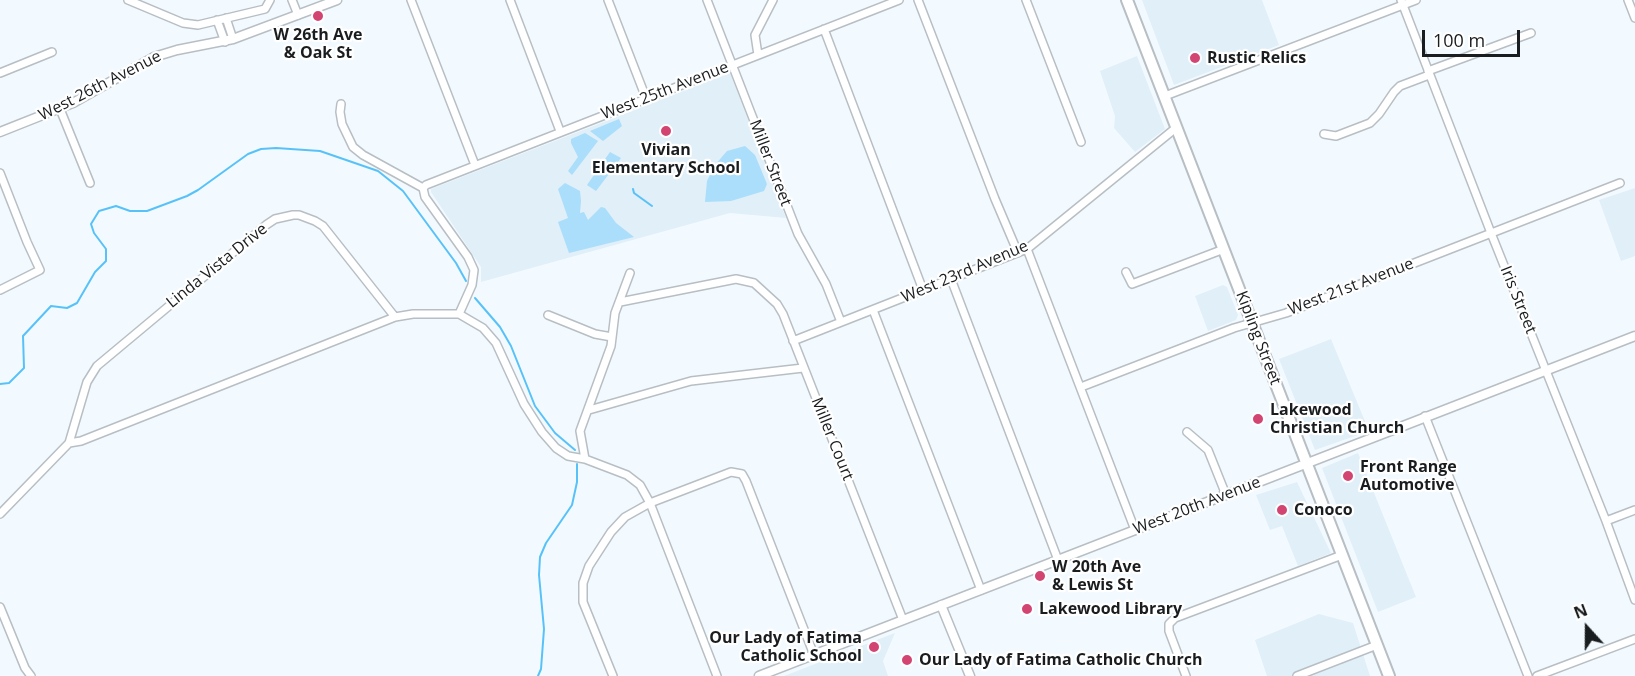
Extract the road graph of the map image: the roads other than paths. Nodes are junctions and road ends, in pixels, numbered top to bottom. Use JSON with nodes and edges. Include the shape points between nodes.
{"nodes":[{"id":1,"x":128,"y":0,"type":"edge"},
{"id":2,"x":270,"y":0,"type":"edge"},
{"id":3,"x":292,"y":0,"type":"edge"},
{"id":4,"x":337,"y":0,"type":"edge"},
{"id":5,"x":411,"y":0,"type":"edge"},
{"id":6,"x":510,"y":0,"type":"edge"},
{"id":7,"x":608,"y":0,"type":"edge"},
{"id":8,"x":707,"y":0,"type":"edge"},
{"id":9,"x":773,"y":0,"type":"edge"},
{"id":10,"x":899,"y":0,"type":"edge"},
{"id":11,"x":918,"y":0,"type":"edge"},
{"id":12,"x":1026,"y":0,"type":"edge"},
{"id":13,"x":1127,"y":0,"type":"edge"},
{"id":14,"x":1416,"y":0,"type":"edge"},
{"id":15,"x":1628,"y":0,"type":"edge"},
{"id":16,"x":1402,"y":2,"type":"edge"},
{"id":17,"x":298,"y":15,"type":"junction"},
{"id":18,"x":226,"y":18,"type":"junction"},
{"id":19,"x":1635,"y":18,"type":"edge"},
{"id":20,"x":218,"y":20,"type":"junction"},
{"id":21,"x":824,"y":29,"type":"junction"},
{"id":22,"x":1531,"y":33,"type":"dead end"},
{"id":23,"x":229,"y":41,"type":"junction"},
{"id":24,"x":52,"y":52,"type":"dead end"},
{"id":25,"x":758,"y":55,"type":"junction"},
{"id":26,"x":732,"y":64,"type":"junction"},
{"id":27,"x":0,"y":73,"type":"edge"},
{"id":28,"x":1429,"y":73,"type":"junction"},
{"id":29,"x":1165,"y":96,"type":"junction"},
{"id":30,"x":646,"y":98,"type":"junction"},
{"id":31,"x":341,"y":104,"type":"dead end"},
{"id":32,"x":60,"y":109,"type":"junction"},
{"id":33,"x":1177,"y":128,"type":"junction"},
{"id":34,"x":560,"y":131,"type":"junction"},
{"id":35,"x":0,"y":132,"type":"edge"},
{"id":36,"x":1324,"y":134,"type":"dead end"},
{"id":37,"x":1081,"y":141,"type":"dead end"},
{"id":38,"x":475,"y":165,"type":"junction"},
{"id":39,"x":0,"y":173,"type":"edge"},
{"id":40,"x":90,"y":183,"type":"dead end"},
{"id":41,"x":1620,"y":183,"type":"dead end"},
{"id":42,"x":423,"y":189,"type":"junction"},
{"id":43,"x":1491,"y":233,"type":"junction"},
{"id":44,"x":1027,"y":249,"type":"junction"},
{"id":45,"x":1224,"y":249,"type":"junction"},
{"id":46,"x":1018,"y":253,"type":"junction"},
{"id":47,"x":1126,"y":272,"type":"dead end"},
{"id":48,"x":630,"y":273,"type":"dead end"},
{"id":49,"x":951,"y":279,"type":"junction"},
{"id":50,"x":0,"y":290,"type":"edge"},
{"id":51,"x":923,"y":290,"type":"junction"},
{"id":52,"x":620,"y":303,"type":"junction"},
{"id":53,"x":873,"y":310,"type":"junction"},
{"id":54,"x":459,"y":314,"type":"junction"},
{"id":55,"x":548,"y":315,"type":"dead end"},
{"id":56,"x":395,"y":317,"type":"junction"},
{"id":57,"x":842,"y":322,"type":"junction"},
{"id":58,"x":1252,"y":322,"type":"junction"},
{"id":59,"x":1635,"y":336,"type":"edge"},
{"id":60,"x":612,"y":337,"type":"junction"},
{"id":61,"x":793,"y":341,"type":"junction"},
{"id":62,"x":803,"y":368,"type":"junction"},
{"id":63,"x":1546,"y":370,"type":"junction"},
{"id":64,"x":1081,"y":387,"type":"junction"},
{"id":65,"x":589,"y":410,"type":"junction"},
{"id":66,"x":1425,"y":416,"type":"junction"},
{"id":67,"x":1188,"y":432,"type":"dead end"},
{"id":68,"x":69,"y":443,"type":"junction"},
{"id":69,"x":585,"y":459,"type":"junction"},
{"id":70,"x":1307,"y":464,"type":"junction"},
{"id":71,"x":1226,"y":495,"type":"junction"},
{"id":72,"x":651,"y":503,"type":"junction"},
{"id":73,"x":1635,"y":510,"type":"edge"},
{"id":74,"x":0,"y":514,"type":"edge"},
{"id":75,"x":1606,"y":520,"type":"junction"},
{"id":76,"x":1136,"y":530,"type":"junction"},
{"id":77,"x":1342,"y":555,"type":"junction"},
{"id":78,"x":1058,"y":560,"type":"junction"},
{"id":79,"x":981,"y":590,"type":"junction"},
{"id":80,"x":1635,"y":600,"type":"edge"},
{"id":81,"x":941,"y":605,"type":"junction"},
{"id":82,"x":0,"y":607,"type":"edge"},
{"id":83,"x":903,"y":620,"type":"junction"},
{"id":84,"x":1635,"y":639,"type":"edge"},
{"id":85,"x":1377,"y":645,"type":"junction"},
{"id":86,"x":814,"y":655,"type":"junction"},
{"id":87,"x":31,"y":676,"type":"edge"},
{"id":88,"x":613,"y":676,"type":"edge"},
{"id":89,"x":717,"y":676,"type":"edge"},
{"id":90,"x":760,"y":676,"type":"edge"},
{"id":91,"x":970,"y":676,"type":"edge"},
{"id":92,"x":1186,"y":676,"type":"edge"},
{"id":93,"x":1297,"y":676,"type":"edge"},
{"id":94,"x":1389,"y":676,"type":"edge"},
{"id":95,"x":1528,"y":676,"type":"edge"},
{"id":96,"x":1537,"y":676,"type":"edge"}],
"edges":[{"from":1,"to":20,"type":"street","via":[[183,23],[198,25]]},
{"from":2,"to":18,"type":"street","via":[[265,9]]},
{"from":3,"to":17,"type":"street"},
{"from":4,"to":17,"type":"street","name":"West 26th Avenue"},
{"from":5,"to":38,"type":"street"},
{"from":6,"to":34,"type":"street"},
{"from":7,"to":30,"type":"street"},
{"from":8,"to":26,"type":"street","name":"Miller Street"},
{"from":9,"to":25,"type":"street","via":[[755,35]]},
{"from":10,"to":21,"type":"street","name":"West 25th Avenue"},
{"from":11,"to":46,"type":"street"},
{"from":12,"to":37,"type":"street"},
{"from":13,"to":29,"type":"main road","name":"Kipling Street"},
{"from":14,"to":16,"type":"street"},
{"from":15,"to":19,"type":"street"},
{"from":16,"to":28,"type":"street","name":"Iris Street"},
{"from":16,"to":29,"type":"street"},
{"from":17,"to":23,"type":"street","name":"West 26th Avenue"},
{"from":18,"to":20,"type":"street"},
{"from":18,"to":23,"type":"street"},
{"from":20,"to":23,"type":"street"},
{"from":21,"to":25,"type":"street","name":"West 25th Avenue"},
{"from":21,"to":51,"type":"street"},
{"from":22,"to":28,"type":"street"},
{"from":23,"to":32,"type":"street","name":"West 26th Avenue","via":[[154,57]]},
{"from":24,"to":27,"type":"street"},
{"from":25,"to":26,"type":"street","name":"West 25th Avenue"},
{"from":26,"to":30,"type":"street","name":"West 25th Avenue"},
{"from":26,"to":57,"type":"street","name":"Miller Street","via":[[798,234]]},
{"from":28,"to":36,"type":"street","via":[[1400,86],[1370,123],[1336,136]]},
{"from":28,"to":43,"type":"street","name":"Iris Street"},
{"from":29,"to":33,"type":"main road","name":"Kipling Street"},
{"from":30,"to":34,"type":"street","name":"West 25th Avenue"},
{"from":31,"to":42,"type":"street","via":[[342,124],[353,147]]},
{"from":32,"to":35,"type":"street","name":"West 26th Avenue"},
{"from":32,"to":40,"type":"street"},
{"from":33,"to":44,"type":"street","name":"West 23rd Avenue"},
{"from":33,"to":45,"type":"main road","name":"Kipling Street"},
{"from":34,"to":38,"type":"street","name":"West 25th Avenue"},
{"from":38,"to":42,"type":"street","name":"West 25th Avenue","via":[[430,182]]},
{"from":39,"to":50,"type":"street","via":[[40,270]]},
{"from":41,"to":43,"type":"street","name":"West 21st Avenue"},
{"from":42,"to":54,"type":"street","via":[[474,270]]},
{"from":43,"to":58,"type":"street","name":"West 21st Avenue","via":[[1286,313]]},
{"from":43,"to":63,"type":"street","name":"Iris Street"},
{"from":44,"to":46,"type":"street","name":"West 23rd Avenue"},
{"from":44,"to":64,"type":"street"},
{"from":45,"to":47,"type":"street","via":[[1132,285]]},
{"from":45,"to":58,"type":"main road","name":"Kipling Street"},
{"from":46,"to":49,"type":"street","name":"West 23rd Avenue"},
{"from":48,"to":52,"type":"street"},
{"from":49,"to":51,"type":"street","name":"West 23rd Avenue"},
{"from":49,"to":78,"type":"street"},
{"from":51,"to":53,"type":"street","name":"West 23rd Avenue"},
{"from":52,"to":60,"type":"street"},
{"from":52,"to":61,"type":"street","name":"Miller Court","via":[[736,279],[754,283],[771,298],[783,314]]},
{"from":53,"to":57,"type":"street","name":"West 23rd Avenue"},
{"from":53,"to":79,"type":"street"},
{"from":54,"to":56,"type":"street"},
{"from":54,"to":69,"type":"street","via":[[483,328],[496,343],[521,399],[550,442],[562,453]]},
{"from":55,"to":60,"type":"street"},
{"from":56,"to":68,"type":"street"},
{"from":56,"to":68,"type":"street","name":"Linda Vista Drive","via":[[323,226],[299,215],[282,217],[266,225],[97,366],[87,382]]},
{"from":57,"to":61,"type":"street","name":"West 23rd Avenue"},
{"from":58,"to":64,"type":"street","name":"West 21st Avenue"},
{"from":58,"to":70,"type":"main road","name":"Kipling Street"},
{"from":59,"to":63,"type":"street","name":"West 20th Avenue"},
{"from":60,"to":65,"type":"street"},
{"from":61,"to":62,"type":"street","name":"Miller Court"},
{"from":62,"to":65,"type":"street","via":[[691,381]]},
{"from":62,"to":83,"type":"street","name":"Miller Court"},
{"from":63,"to":66,"type":"street","name":"West 20th Avenue"},
{"from":63,"to":75,"type":"street","name":"Iris Street"},
{"from":64,"to":76,"type":"street"},
{"from":65,"to":69,"type":"street","via":[[580,431]]},
{"from":66,"to":70,"type":"street","name":"West 20th Avenue"},
{"from":66,"to":95,"type":"street"},
{"from":67,"to":71,"type":"street","via":[[1208,450]]},
{"from":68,"to":74,"type":"street","name":"Linda Vista Drive"},
{"from":69,"to":72,"type":"street","via":[[627,475],[640,485]]},
{"from":70,"to":71,"type":"street","name":"West 20th Avenue"},
{"from":70,"to":77,"type":"main road","name":"Kipling Street"},
{"from":71,"to":76,"type":"street","name":"West 20th Avenue"},
{"from":72,"to":86,"type":"street","via":[[731,472],[742,474]]},
{"from":72,"to":88,"type":"street","via":[[626,517],[611,532],[583,583],[584,602]]},
{"from":72,"to":89,"type":"street"},
{"from":73,"to":75,"type":"street"},
{"from":75,"to":80,"type":"street","name":"Iris Street"},
{"from":76,"to":78,"type":"street","name":"West 20th Avenue"},
{"from":77,"to":85,"type":"main road","name":"Kipling Street"},
{"from":77,"to":92,"type":"street","via":[[1175,618],[1169,631]]},
{"from":78,"to":79,"type":"street","name":"West 20th Avenue"},
{"from":79,"to":81,"type":"street","name":"West 20th Avenue"},
{"from":81,"to":83,"type":"street","name":"West 20th Avenue"},
{"from":81,"to":91,"type":"street"},
{"from":82,"to":87,"type":"street"},
{"from":83,"to":86,"type":"street","name":"West 20th Avenue"},
{"from":84,"to":96,"type":"street"},
{"from":85,"to":93,"type":"street"},
{"from":85,"to":94,"type":"main road","name":"Kipling Street"},
{"from":86,"to":90,"type":"street","name":"West 20th Avenue"}]}
